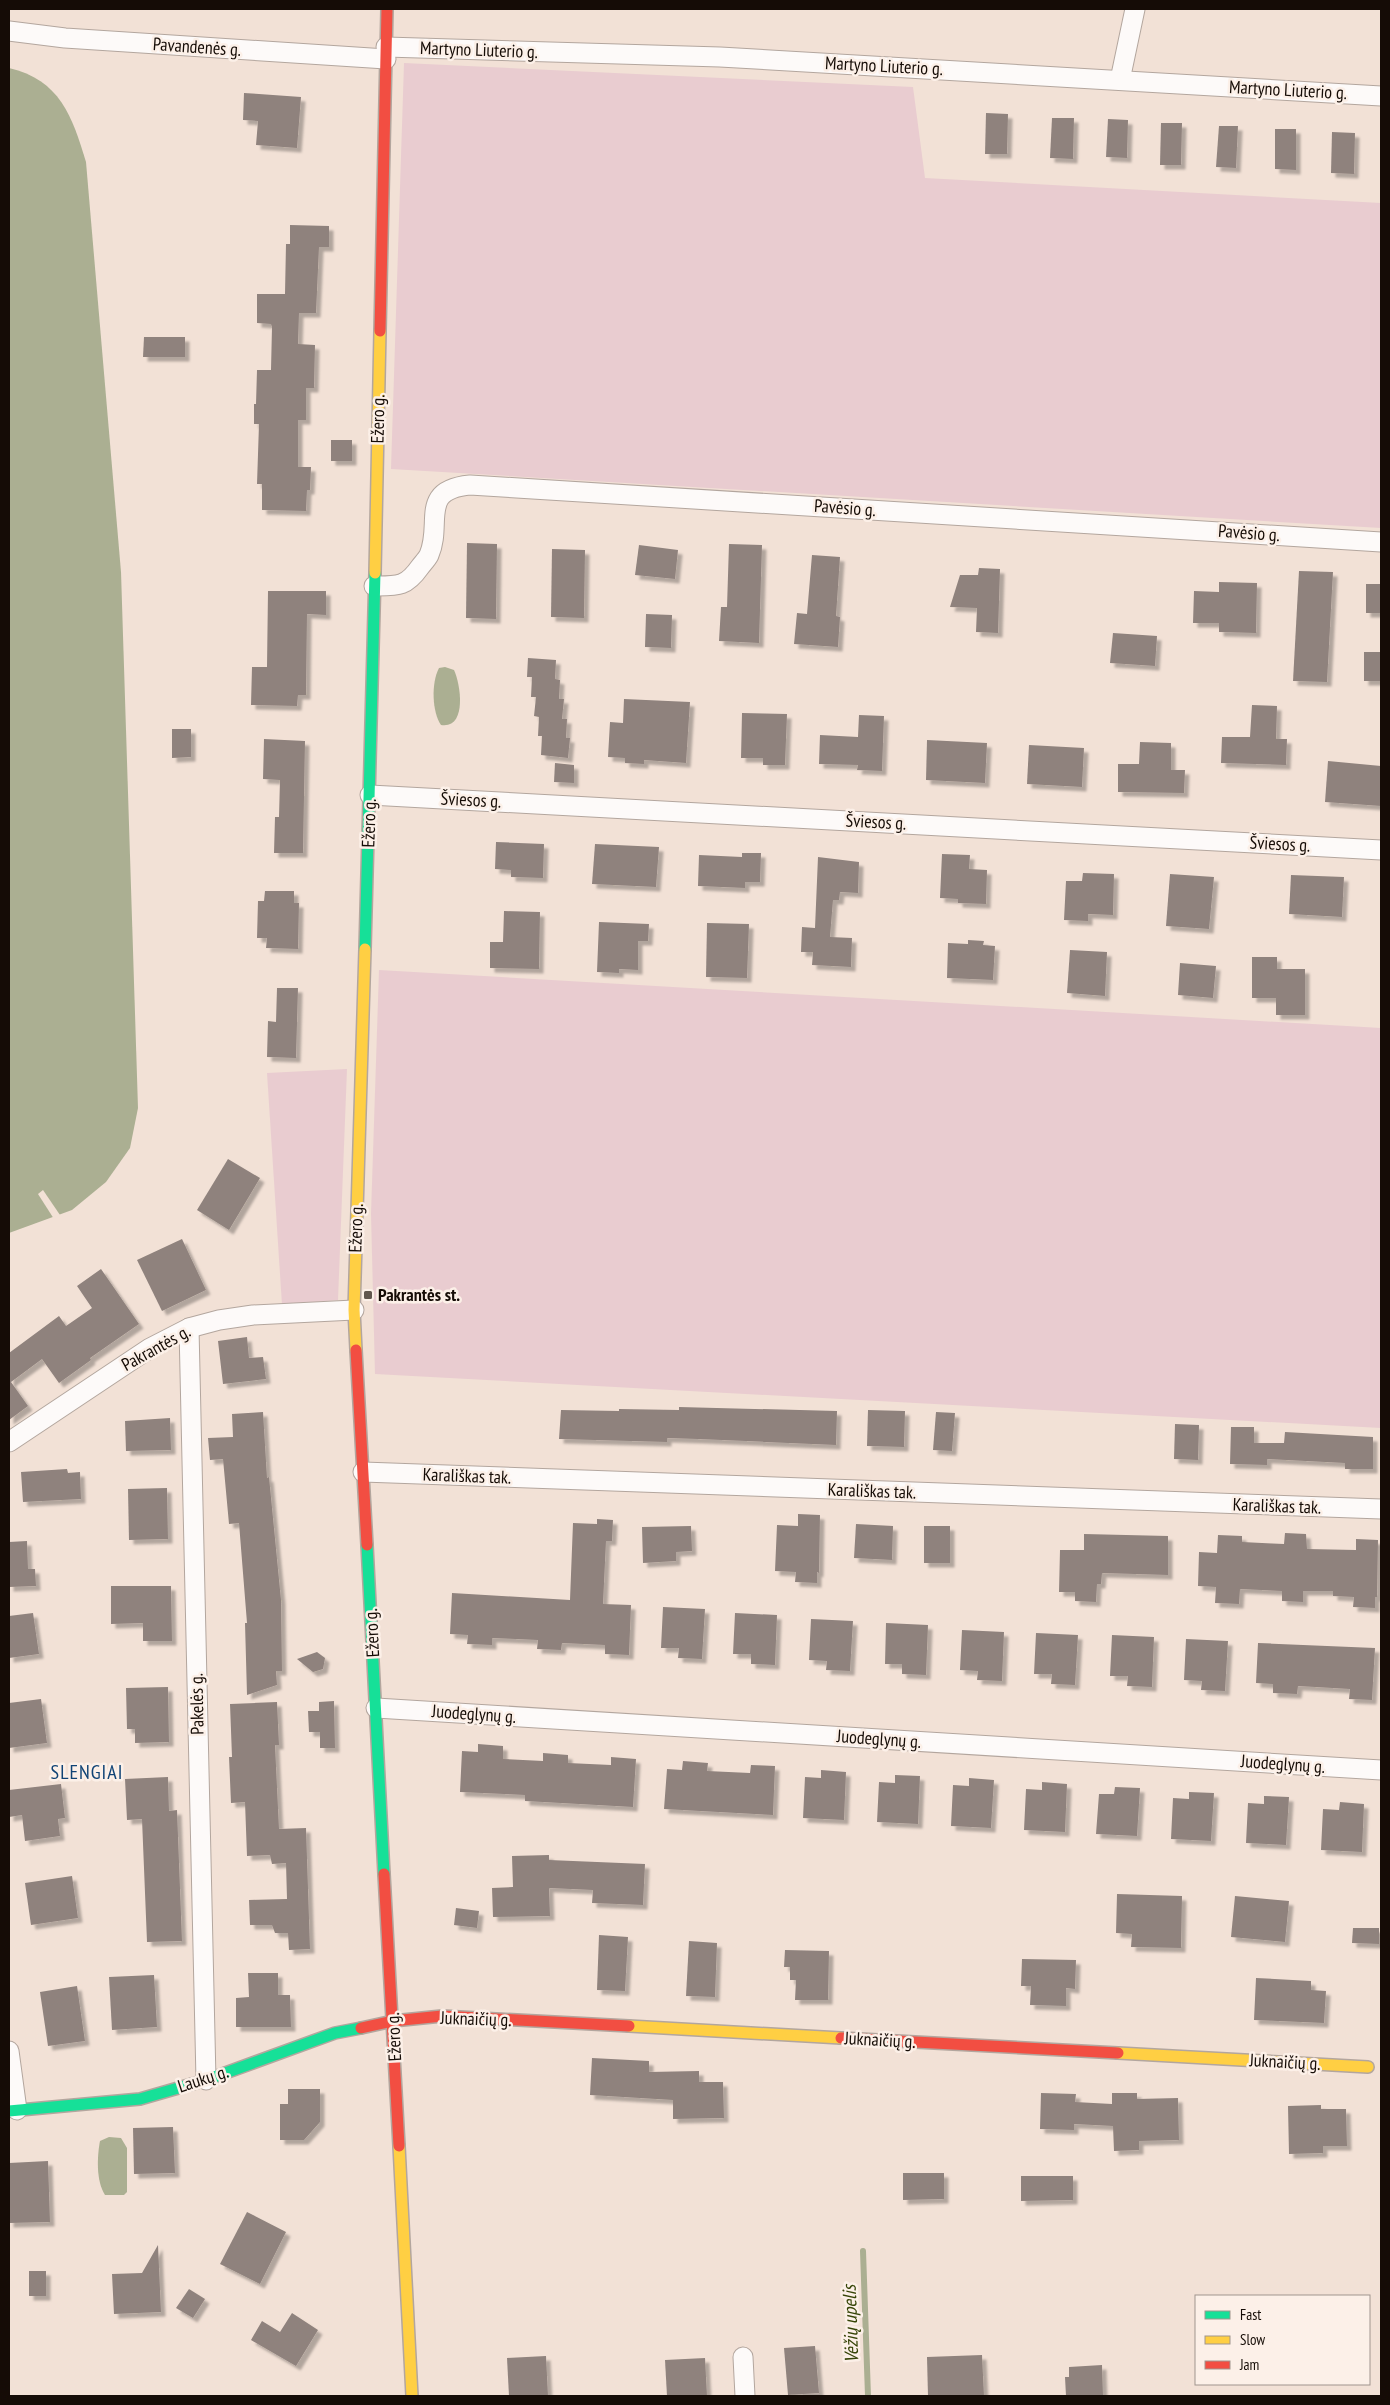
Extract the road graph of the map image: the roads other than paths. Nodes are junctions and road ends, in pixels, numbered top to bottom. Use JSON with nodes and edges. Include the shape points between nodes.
{"nodes":[{"id":1,"x":387,"y":9,"type":"edge"},
{"id":2,"x":1135,"y":9,"type":"edge"},
{"id":3,"x":9,"y":32,"type":"edge"},
{"id":4,"x":386,"y":53,"type":"junction"},
{"id":5,"x":1120,"y":80,"type":"junction"},
{"id":6,"x":1381,"y":96,"type":"edge"},
{"id":7,"x":1381,"y":542,"type":"edge"},
{"id":8,"x":374,"y":586,"type":"junction"},
{"id":9,"x":370,"y":795,"type":"junction"},
{"id":10,"x":1381,"y":850,"type":"edge"},
{"id":11,"x":354,"y":1310,"type":"junction"},
{"id":12,"x":188,"y":1328,"type":"junction"},
{"id":13,"x":9,"y":1442,"type":"edge"},
{"id":14,"x":363,"y":1472,"type":"junction"},
{"id":15,"x":1381,"y":1509,"type":"edge"},
{"id":16,"x":376,"y":1708,"type":"junction"},
{"id":17,"x":1381,"y":1770,"type":"edge"},
{"id":18,"x":393,"y":2021,"type":"junction"},
{"id":19,"x":9,"y":2052,"type":"edge"},
{"id":20,"x":1368,"y":2067,"type":"dead end"},
{"id":21,"x":206,"y":2080,"type":"junction"},
{"id":22,"x":13,"y":2111,"type":"edge"},
{"id":23,"x":743,"y":2357,"type":"dead end"},
{"id":24,"x":412,"y":2396,"type":"edge"},
{"id":25,"x":745,"y":2396,"type":"edge"}],
"edges":[{"from":1,"to":4,"type":"main road","name":"Ežero g."},
{"from":2,"to":5,"type":"street"},
{"from":3,"to":4,"type":"street","name":"Pavandenės g.","via":[[65,38]]},
{"from":4,"to":5,"type":"street","name":"Martyno Liuterio g.","via":[[720,57]]},
{"from":4,"to":8,"type":"main road","name":"Ežero g."},
{"from":5,"to":6,"type":"street","name":"Martyno Liuterio g."},
{"from":7,"to":8,"type":"street","name":"Pavėsio g.","via":[[470,485],[447,491],[436,503],[429,555],[412,578],[399,585]]},
{"from":8,"to":9,"type":"main road","name":"Ežero g."},
{"from":9,"to":10,"type":"street","name":"Šviesos g."},
{"from":9,"to":11,"type":"main road","name":"Ežero g."},
{"from":11,"to":12,"type":"street","name":"Pakrantės g.","via":[[253,1315]]},
{"from":11,"to":14,"type":"main road","name":"Ežero g."},
{"from":12,"to":13,"type":"street","name":"Pakrantės g.","via":[[150,1348]]},
{"from":12,"to":21,"type":"street","name":"Pakelės g."},
{"from":14,"to":15,"type":"street","name":"Karališkas tak."},
{"from":14,"to":16,"type":"main road","name":"Ežero g."},
{"from":16,"to":17,"type":"street","name":"Juodeglynų g."},
{"from":16,"to":18,"type":"main road","name":"Ežero g."},
{"from":18,"to":20,"type":"main road","name":"Juknaičių g.","via":[[442,2016]]},
{"from":18,"to":21,"type":"main road","name":"Laukų g.","via":[[307,2042]]},
{"from":18,"to":24,"type":"main road","name":"Ežero g."},
{"from":19,"to":22,"type":"street"},
{"from":21,"to":22,"type":"main road","name":"Laukų g.","via":[[140,2099]]},
{"from":23,"to":25,"type":"street"}]}
